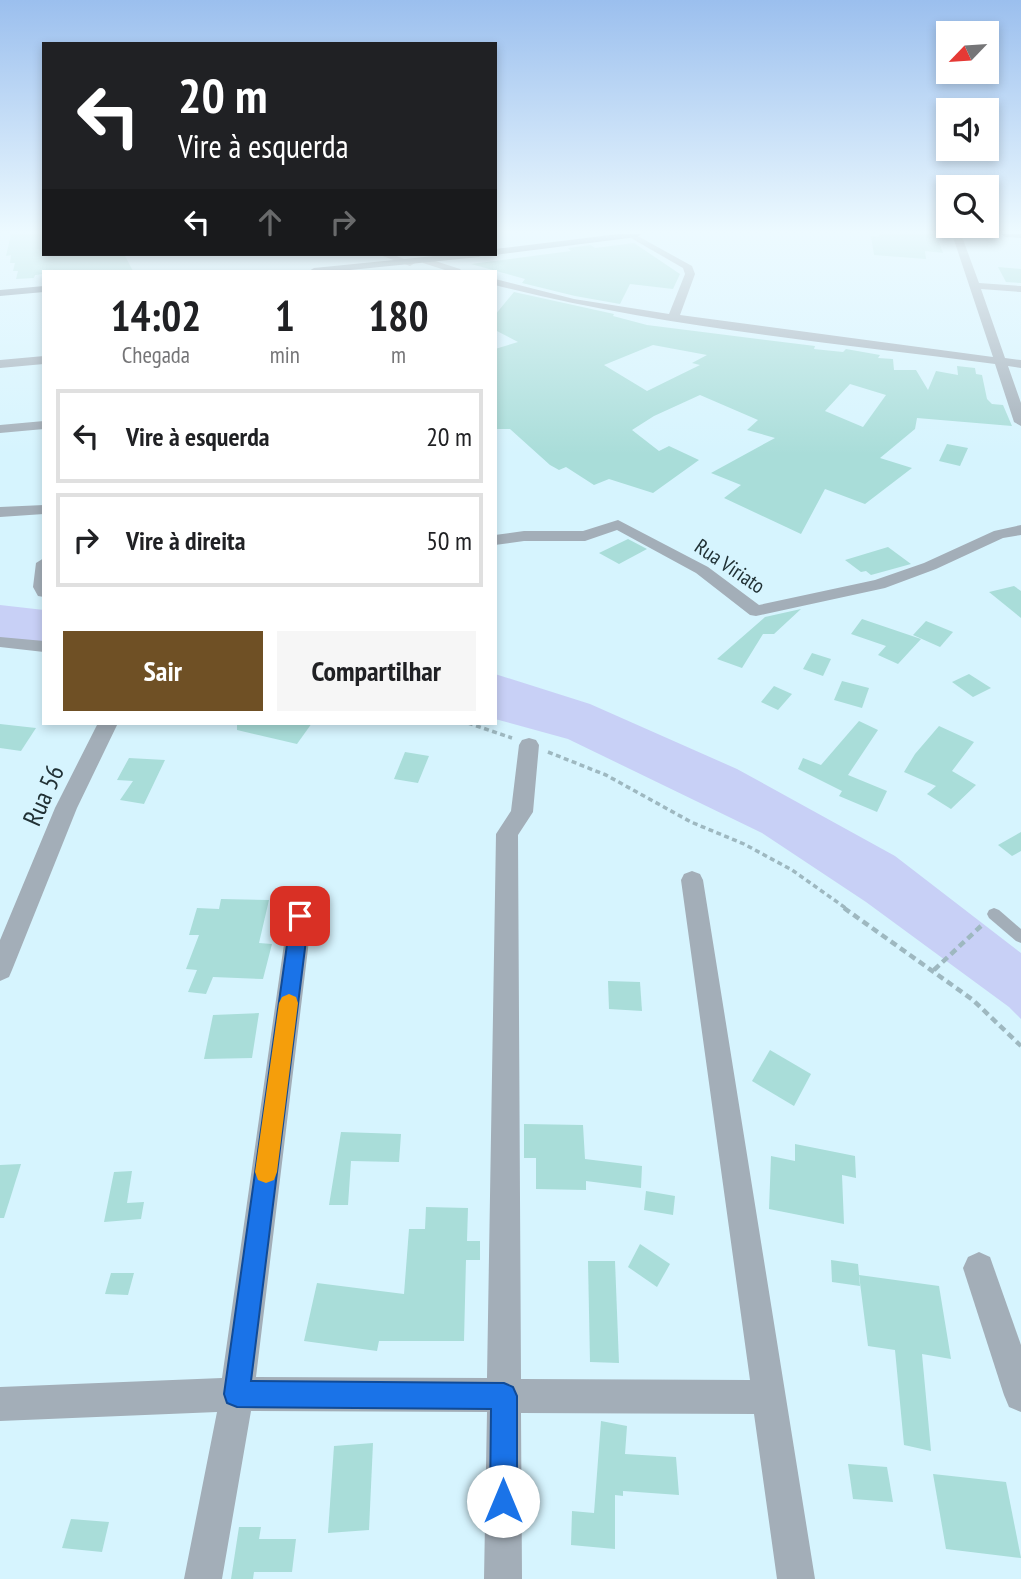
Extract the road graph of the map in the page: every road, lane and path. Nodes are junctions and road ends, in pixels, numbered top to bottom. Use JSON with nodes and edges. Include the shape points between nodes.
{"nodes":[{"id":1,"x":609,"y":308,"type":"edge"},
{"id":2,"x":677,"y":308,"type":"edge"},
{"id":3,"x":982,"y":308,"type":"edge"},
{"id":4,"x":673,"y":318,"type":"junction"},
{"id":5,"x":42,"y":360,"type":"edge"},
{"id":6,"x":1001,"y":363,"type":"junction"},
{"id":7,"x":0,"y":364,"type":"edge"},
{"id":8,"x":1021,"y":364,"type":"edge"},
{"id":9,"x":1021,"y":422,"type":"edge"},
{"id":10,"x":42,"y":425,"type":"edge"},
{"id":11,"x":0,"y":429,"type":"edge"},
{"id":12,"x":42,"y":509,"type":"edge"},
{"id":13,"x":0,"y":512,"type":"edge"},
{"id":14,"x":1021,"y":530,"type":"edge"},
{"id":15,"x":497,"y":540,"type":"edge"},
{"id":16,"x":5,"y":642,"type":"edge"},
{"id":17,"x":42,"y":647,"type":"edge"},
{"id":18,"x":0,"y":659,"type":"edge"},
{"id":19,"x":107,"y":725,"type":"edge"},
{"id":20,"x":474,"y":725,"type":"edge"},
{"id":21,"x":529,"y":745,"type":"junction"},
{"id":22,"x":692,"y":880,"type":"dead end"},
{"id":23,"x":993,"y":914,"type":"joint"},
{"id":24,"x":300,"y":916,"type":"dead end"},
{"id":25,"x":1021,"y":937,"type":"edge"},
{"id":26,"x":0,"y":970,"type":"edge"},
{"id":27,"x":934,"y":971,"type":"junction"},
{"id":28,"x":1021,"y":1046,"type":"edge"},
{"id":29,"x":979,"y":1268,"type":"dead end"},
{"id":30,"x":237,"y":1394,"type":"junction"},
{"id":31,"x":1021,"y":1395,"type":"edge"},
{"id":32,"x":504,"y":1396,"type":"junction"},
{"id":33,"x":768,"y":1397,"type":"junction"},
{"id":34,"x":0,"y":1404,"type":"edge"},
{"id":35,"x":203,"y":1579,"type":"edge"},
{"id":36,"x":503,"y":1579,"type":"edge"},
{"id":37,"x":796,"y":1579,"type":"edge"}],
"edges":[{"from":1,"to":4,"type":"street"},
{"from":2,"to":4,"type":"street"},
{"from":3,"to":6,"type":"street"},
{"from":4,"to":6,"type":"street"},
{"from":5,"to":7,"type":"street"},
{"from":6,"to":8,"type":"street"},
{"from":6,"to":9,"type":"street"},
{"from":10,"to":11,"type":"street"},
{"from":12,"to":13,"type":"street"},
{"from":14,"to":15,"type":"street","name":"Rua Viriato","via":[[999,534],[879,584],[756,611],[702,570],[618,525],[585,536]]},
{"from":16,"to":17,"type":"street"},
{"from":16,"to":18,"type":"street"},
{"from":19,"to":26,"type":"street","name":"Rua 56","via":[[66,808]]},
{"from":20,"to":21,"type":"path"},
{"from":21,"to":27,"type":"path","via":[[606,775],[792,870]]},
{"from":21,"to":32,"type":"street","via":[[522,812],[507,834]]},
{"from":22,"to":33,"type":"street"},
{"from":23,"to":25,"type":"lane"},
{"from":23,"to":27,"type":"path"},
{"from":24,"to":30,"type":"street"},
{"from":27,"to":28,"type":"path","via":[[974,999]]},
{"from":29,"to":31,"type":"street"},
{"from":30,"to":32,"type":"street"},
{"from":30,"to":34,"type":"street"},
{"from":30,"to":35,"type":"street"},
{"from":32,"to":33,"type":"street"},
{"from":32,"to":36,"type":"street"},
{"from":33,"to":37,"type":"street"}]}
